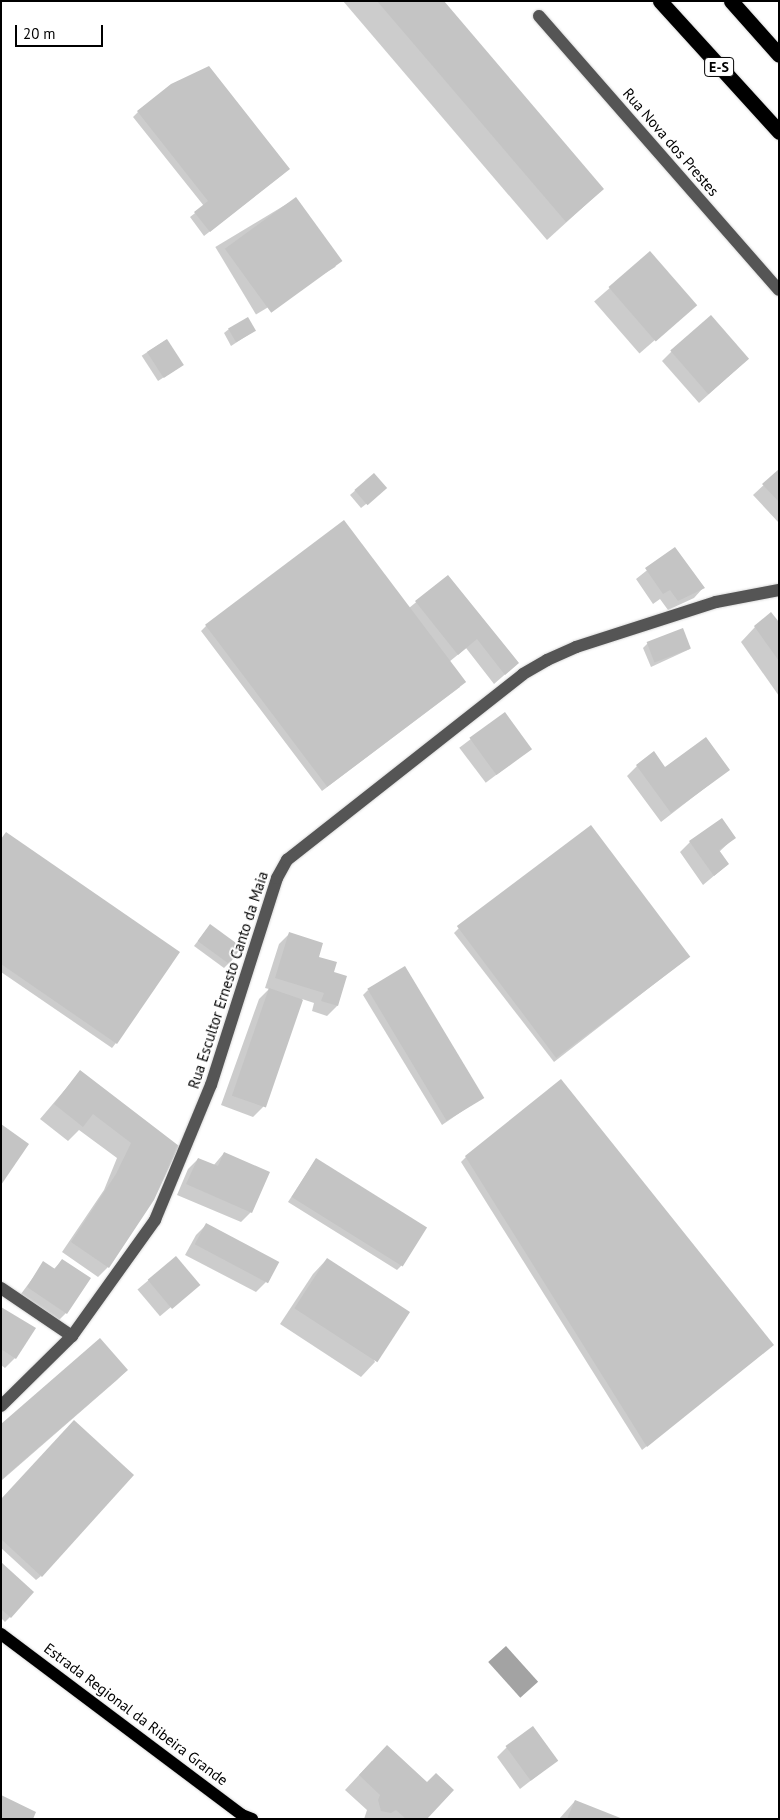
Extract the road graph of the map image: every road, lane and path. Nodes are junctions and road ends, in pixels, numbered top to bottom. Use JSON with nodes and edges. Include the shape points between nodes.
{"nodes":[{"id":1,"x":660,"y":1,"type":"edge"},
{"id":2,"x":731,"y":1,"type":"edge"},
{"id":3,"x":539,"y":16,"type":"dead end"},
{"id":4,"x":779,"y":55,"type":"edge"},
{"id":5,"x":779,"y":132,"type":"edge"},
{"id":6,"x":779,"y":290,"type":"edge"},
{"id":7,"x":779,"y":590,"type":"edge"},
{"id":8,"x":1,"y":1288,"type":"edge"},
{"id":9,"x":72,"y":1336,"type":"junction"},
{"id":10,"x":1,"y":1406,"type":"edge"},
{"id":11,"x":1,"y":1634,"type":"edge"},
{"id":12,"x":252,"y":1819,"type":"edge"}],
"edges":[{"from":1,"to":5,"type":"highway","number":"E-S"},
{"from":2,"to":4,"type":"highway"},
{"from":3,"to":6,"type":"street","name":"Rua Nova dos Prestes"},
{"from":7,"to":9,"type":"street","name":"Rua Escultor Ernesto Canto da Maia","via":[[716,602],[576,647],[547,660],[523,674],[287,860],[276,878],[211,1085],[155,1220]]},
{"from":8,"to":9,"type":"street"},
{"from":9,"to":10,"type":"street","name":"Rua Escultor Ernesto Canto da Maia"},
{"from":11,"to":12,"type":"main road","name":"Estrada Regional da Ribeira Grande","via":[[242,1815]]}]}
